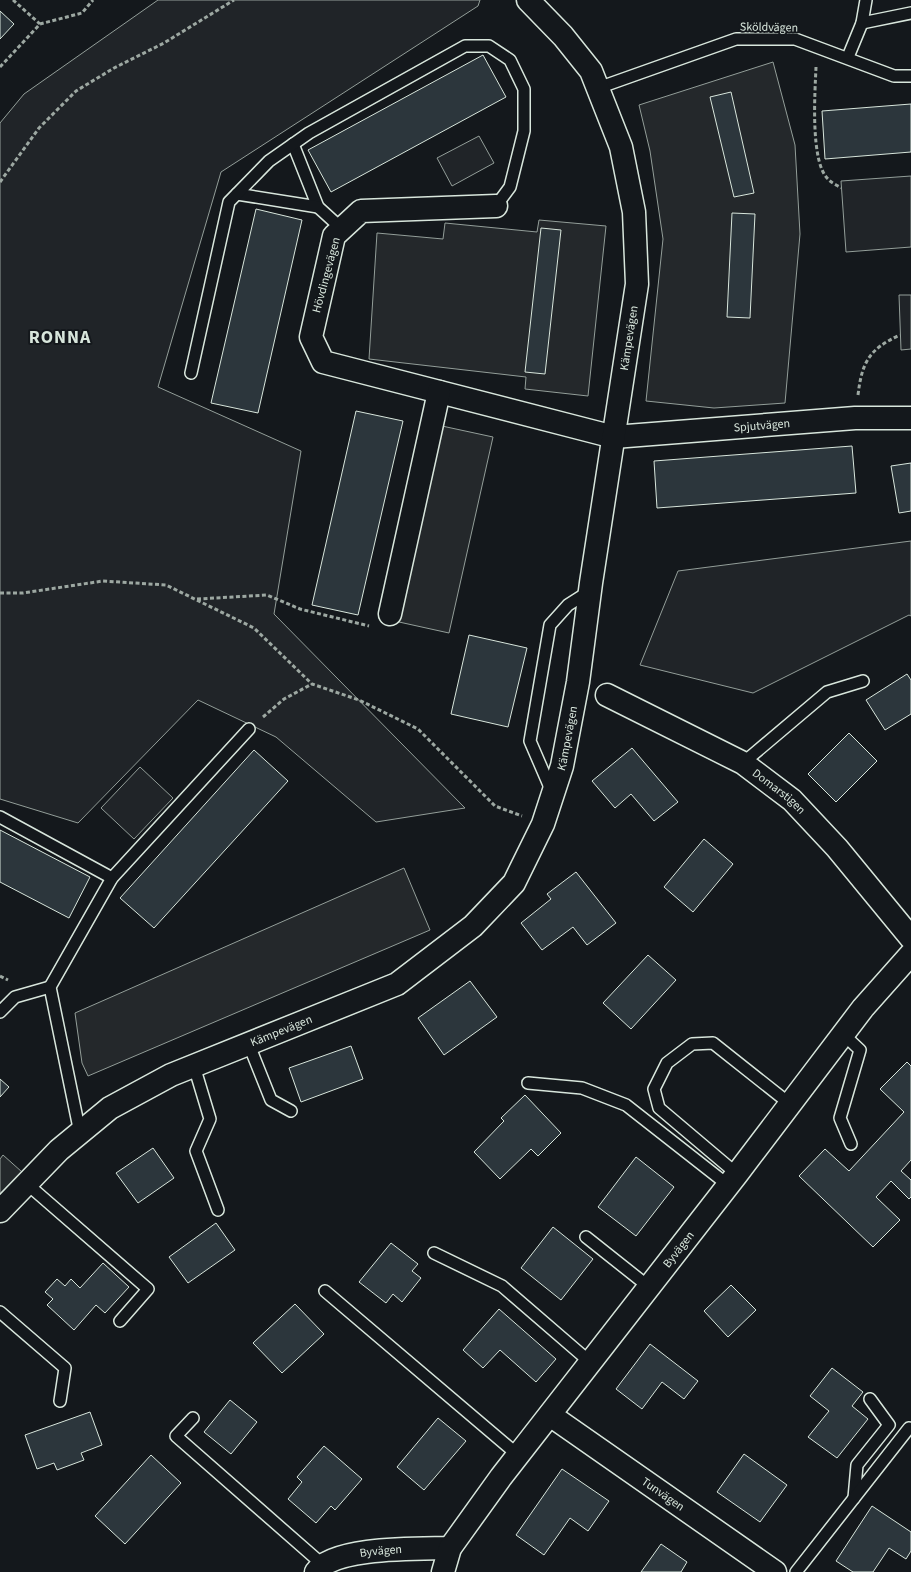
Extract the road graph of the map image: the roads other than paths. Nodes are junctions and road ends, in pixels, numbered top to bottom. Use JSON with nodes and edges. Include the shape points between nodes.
{"nodes":[{"id":1,"x":528,"y":0,"type":"edge"},
{"id":2,"x":866,"y":0,"type":"edge"},
{"id":3,"x":911,"y":13,"type":"edge"},
{"id":4,"x":862,"y":23,"type":"junction"},
{"id":5,"x":848,"y":57,"type":"junction"},
{"id":6,"x":911,"y":76,"type":"edge"},
{"id":7,"x":598,"y":88,"type":"junction"},
{"id":8,"x":293,"y":144,"type":"junction"},
{"id":9,"x":237,"y":194,"type":"junction"},
{"id":10,"x":496,"y":206,"type":"joint"},
{"id":11,"x":318,"y":207,"type":"junction"},
{"id":12,"x":341,"y":228,"type":"junction"},
{"id":13,"x":191,"y":373,"type":"dead end"},
{"id":14,"x":439,"y":392,"type":"junction"},
{"id":15,"x":911,"y":418,"type":"edge"},
{"id":16,"x":614,"y":437,"type":"junction"},
{"id":17,"x":590,"y":591,"type":"junction"},
{"id":18,"x":390,"y":614,"type":"road end"},
{"id":19,"x":863,"y":681,"type":"dead end"},
{"id":20,"x":607,"y":696,"type":"dead end"},
{"id":21,"x":249,"y":729,"type":"road end"},
{"id":22,"x":743,"y":763,"type":"junction"},
{"id":23,"x":553,"y":794,"type":"junction"},
{"id":24,"x":0,"y":817,"type":"edge"},
{"id":25,"x":112,"y":878,"type":"junction"},
{"id":26,"x":911,"y":938,"type":"edge"},
{"id":27,"x":911,"y":954,"type":"edge"},
{"id":28,"x":50,"y":987,"type":"junction"},
{"id":29,"x":0,"y":1012,"type":"edge"},
{"id":30,"x":843,"y":1034,"type":"junction"},
{"id":31,"x":249,"y":1045,"type":"junction"},
{"id":32,"x":194,"y":1066,"type":"junction"},
{"id":33,"x":528,"y":1082,"type":"dead end"},
{"id":34,"x":790,"y":1104,"type":"junction"},
{"id":35,"x":291,"y":1111,"type":"dead end"},
{"id":36,"x":80,"y":1133,"type":"junction"},
{"id":37,"x":851,"y":1144,"type":"dead end"},
{"id":38,"x":732,"y":1180,"type":"junction"},
{"id":39,"x":26,"y":1183,"type":"junction"},
{"id":40,"x":218,"y":1210,"type":"dead end"},
{"id":41,"x":0,"y":1211,"type":"edge"},
{"id":42,"x":586,"y":1237,"type":"dead end"},
{"id":43,"x":434,"y":1253,"type":"dead end"},
{"id":44,"x":649,"y":1287,"type":"junction"},
{"id":45,"x":325,"y":1291,"type":"dead end"},
{"id":46,"x":0,"y":1312,"type":"edge"},
{"id":47,"x":120,"y":1321,"type":"dead end"},
{"id":48,"x":590,"y":1362,"type":"junction"},
{"id":49,"x":870,"y":1399,"type":"dead end"},
{"id":50,"x":60,"y":1401,"type":"dead end"},
{"id":51,"x":550,"y":1415,"type":"junction"},
{"id":52,"x":193,"y":1418,"type":"dead end"},
{"id":53,"x":909,"y":1428,"type":"dead end"},
{"id":54,"x":518,"y":1455,"type":"junction"},
{"id":55,"x":854,"y":1498,"type":"junction"},
{"id":56,"x":450,"y":1548,"type":"junction"},
{"id":57,"x":319,"y":1568,"type":"edge"},
{"id":58,"x":443,"y":1572,"type":"edge"},
{"id":59,"x":775,"y":1572,"type":"edge"},
{"id":60,"x":796,"y":1572,"type":"edge"}],
"edges":[{"from":1,"to":7,"type":"street","name":"Kämpevägen","via":[[586,64]]},
{"from":2,"to":4,"type":"lane"},
{"from":3,"to":4,"type":"lane"},
{"from":4,"to":5,"type":"lane"},
{"from":5,"to":6,"type":"lane","name":"Sköldvägen","via":[[894,76]]},
{"from":5,"to":7,"type":"lane","name":"Sköldvägen","via":[[795,39],[736,39]]},
{"from":7,"to":16,"type":"street","name":"Kämpevägen","via":[[621,147],[634,212],[637,284]]},
{"from":8,"to":9,"type":"lane","via":[[269,161]]},
{"from":8,"to":10,"type":"lane","via":[[465,46],[489,46],[510,60],[524,89],[524,131],[510,187]]},
{"from":8,"to":11,"type":"lane"},
{"from":9,"to":11,"type":"lane"},
{"from":9,"to":13,"type":"lane","via":[[229,202]]},
{"from":10,"to":12,"type":"street","name":"Hövdingevägen","via":[[361,211]]},
{"from":11,"to":12,"type":"lane"},
{"from":12,"to":14,"type":"street","name":"Hövdingevägen","via":[[334,236],[311,337],[323,362]]},
{"from":14,"to":16,"type":"street","name":"Hövdingevägen"},
{"from":14,"to":18,"type":"street"},
{"from":15,"to":16,"type":"street","name":"Spjutvägen","via":[[855,418]]},
{"from":16,"to":17,"type":"street","name":"Kämpevägen"},
{"from":17,"to":23,"type":"street","name":"Kämpevägen","via":[[578,682],[562,766]]},
{"from":17,"to":23,"type":"lane","via":[[568,605],[550,625],[530,741]]},
{"from":19,"to":22,"type":"lane","via":[[827,692]]},
{"from":20,"to":22,"type":"street","name":"Domarstigen"},
{"from":21,"to":25,"type":"lane"},
{"from":22,"to":26,"type":"street","name":"Domarstigen","via":[[792,800],[837,848]]},
{"from":23,"to":31,"type":"street","name":"Kämpevägen","via":[[543,824],[514,883],[473,926],[397,984]]},
{"from":24,"to":25,"type":"lane"},
{"from":25,"to":28,"type":"lane"},
{"from":27,"to":30,"type":"street","name":"Byvägen"},
{"from":28,"to":29,"type":"lane","via":[[15,997]]},
{"from":28,"to":36,"type":"lane"},
{"from":30,"to":34,"type":"street","name":"Byvägen"},
{"from":30,"to":37,"type":"lane","via":[[860,1050],[840,1118]]},
{"from":31,"to":32,"type":"street","name":"Kämpevägen"},
{"from":31,"to":35,"type":"lane","via":[[271,1100]]},
{"from":32,"to":36,"type":"street","name":"Kämpevägen","via":[[110,1108]]},
{"from":32,"to":40,"type":"lane","via":[[210,1119],[196,1151]]},
{"from":33,"to":38,"type":"lane","via":[[582,1088],[626,1106]]},
{"from":34,"to":38,"type":"street","name":"Byvägen"},
{"from":34,"to":38,"type":"lane","via":[[712,1043],[692,1044],[667,1063],[654,1089],[659,1108]]},
{"from":36,"to":39,"type":"street","name":"Kämpevägen"},
{"from":38,"to":44,"type":"street","name":"Byvägen"},
{"from":39,"to":41,"type":"street","name":"Kämpevägen"},
{"from":39,"to":47,"type":"lane","via":[[148,1289]]},
{"from":42,"to":44,"type":"lane"},
{"from":43,"to":48,"type":"lane","via":[[502,1286]]},
{"from":44,"to":48,"type":"street","name":"Byvägen"},
{"from":45,"to":54,"type":"lane"},
{"from":46,"to":50,"type":"lane","via":[[65,1368]]},
{"from":48,"to":51,"type":"street","name":"Byvägen"},
{"from":49,"to":55,"type":"lane","via":[[889,1425],[858,1465]]},
{"from":51,"to":54,"type":"street","name":"Byvägen"},
{"from":51,"to":59,"type":"street","name":"Tunvägen"},
{"from":52,"to":57,"type":"lane","via":[[176,1436]]},
{"from":53,"to":55,"type":"lane"},
{"from":54,"to":56,"type":"street","name":"Byvägen"},
{"from":55,"to":60,"type":"lane"},
{"from":56,"to":57,"type":"street","name":"Byvägen","via":[[354,1554]]},
{"from":56,"to":58,"type":"street","name":"Byvägen"}]}
